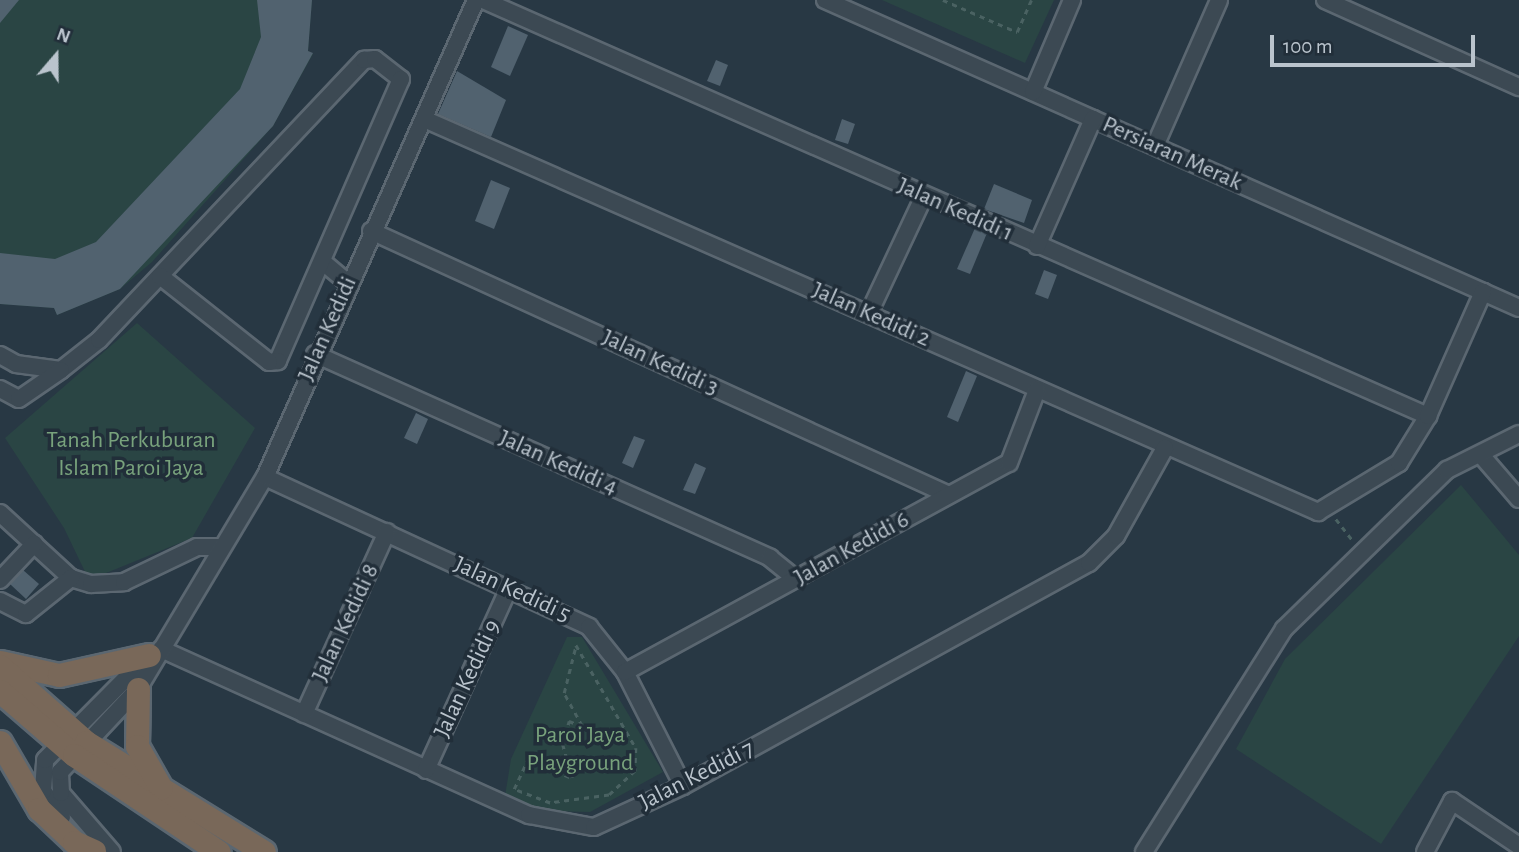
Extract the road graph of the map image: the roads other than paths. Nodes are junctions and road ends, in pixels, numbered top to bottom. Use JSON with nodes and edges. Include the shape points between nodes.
{"nodes":[{"id":1,"x":476,"y":0,"type":"edge"},
{"id":2,"x":483,"y":0,"type":"edge"},
{"id":3,"x":1072,"y":0,"type":"edge"},
{"id":4,"x":1219,"y":0,"type":"edge"},
{"id":5,"x":1325,"y":0,"type":"edge"},
{"id":6,"x":832,"y":1,"type":"edge"},
{"id":7,"x":1519,"y":87,"type":"edge"},
{"id":8,"x":1033,"y":92,"type":"junction"},
{"id":9,"x":424,"y":119,"type":"junction"},
{"id":10,"x":1093,"y":119,"type":"junction"},
{"id":11,"x":1155,"y":146,"type":"junction"},
{"id":12,"x":924,"y":196,"type":"junction"},
{"id":13,"x":371,"y":231,"type":"junction"},
{"id":14,"x":1037,"y":246,"type":"junction"},
{"id":15,"x":323,"y":262,"type":"junction"},
{"id":16,"x":160,"y":276,"type":"junction"},
{"id":17,"x":348,"y":283,"type":"junction"},
{"id":18,"x":1483,"y":292,"type":"junction"},
{"id":19,"x":1519,"y":308,"type":"edge"},
{"id":20,"x":869,"y":313,"type":"junction"},
{"id":21,"x":315,"y":354,"type":"junction"},
{"id":22,"x":0,"y":355,"type":"edge"},
{"id":23,"x":61,"y":370,"type":"junction"},
{"id":24,"x":0,"y":389,"type":"edge"},
{"id":25,"x":1037,"y":390,"type":"junction"},
{"id":26,"x":1428,"y":416,"type":"junction"},
{"id":27,"x":1519,"y":434,"type":"edge"},
{"id":28,"x":1165,"y":448,"type":"junction"},
{"id":29,"x":1481,"y":455,"type":"junction"},
{"id":30,"x":265,"y":477,"type":"junction"},
{"id":31,"x":950,"y":495,"type":"junction"},
{"id":32,"x":1519,"y":499,"type":"edge"},
{"id":33,"x":0,"y":513,"type":"edge"},
{"id":34,"x":387,"y":532,"type":"junction"},
{"id":35,"x":34,"y":544,"type":"junction"},
{"id":36,"x":221,"y":547,"type":"junction"},
{"id":37,"x":71,"y":578,"type":"junction"},
{"id":38,"x":796,"y":579,"type":"junction"},
{"id":39,"x":0,"y":580,"type":"edge"},
{"id":40,"x":509,"y":588,"type":"junction"},
{"id":41,"x":0,"y":601,"type":"edge"},
{"id":42,"x":155,"y":652,"type":"junction"},
{"id":43,"x":0,"y":664,"type":"edge"},
{"id":44,"x":625,"y":672,"type":"junction"},
{"id":45,"x":138,"y":689,"type":"junction"},
{"id":46,"x":0,"y":691,"type":"edge"},
{"id":47,"x":304,"y":714,"type":"junction"},
{"id":48,"x":0,"y":742,"type":"edge"},
{"id":49,"x":74,"y":743,"type":"junction"},
{"id":50,"x":426,"y":770,"type":"junction"},
{"id":51,"x":683,"y":786,"type":"junction"},
{"id":52,"x":163,"y":793,"type":"junction"},
{"id":53,"x":1519,"y":846,"type":"edge"},
{"id":54,"x":95,"y":852,"type":"edge"},
{"id":55,"x":112,"y":852,"type":"edge"},
{"id":56,"x":219,"y":852,"type":"edge"},
{"id":57,"x":264,"y":852,"type":"edge"},
{"id":58,"x":1144,"y":852,"type":"edge"},
{"id":59,"x":1425,"y":852,"type":"edge"}],
"edges":[{"from":1,"to":9,"type":"street","name":"Jalan Kedidi"},
{"from":2,"to":12,"type":"street","name":"Jalan Kedidi 1"},
{"from":3,"to":8,"type":"street"},
{"from":4,"to":11,"type":"street"},
{"from":5,"to":7,"type":"street"},
{"from":6,"to":8,"type":"street","name":"Persiaran Merak"},
{"from":8,"to":10,"type":"street","name":"Persiaran Merak"},
{"from":9,"to":13,"type":"street","name":"Jalan Kedidi"},
{"from":9,"to":20,"type":"street","name":"Jalan Kedidi 2"},
{"from":10,"to":11,"type":"street","name":"Persiaran Merak"},
{"from":10,"to":14,"type":"street"},
{"from":11,"to":18,"type":"street","name":"Persiaran Merak"},
{"from":12,"to":14,"type":"street","name":"Jalan Kedidi 1"},
{"from":12,"to":20,"type":"street"},
{"from":13,"to":17,"type":"street","name":"Jalan Kedidi"},
{"from":13,"to":31,"type":"street","name":"Jalan Kedidi 3"},
{"from":14,"to":26,"type":"street","name":"Jalan Kedidi 1"},
{"from":15,"to":16,"type":"street","via":[[278,361],[269,362]]},
{"from":15,"to":16,"type":"street","via":[[403,82],[370,57]]},
{"from":15,"to":17,"type":"street"},
{"from":16,"to":23,"type":"street"},
{"from":17,"to":21,"type":"street","name":"Jalan Kedidi"},
{"from":18,"to":19,"type":"street","name":"Persiaran Merak"},
{"from":18,"to":26,"type":"street"},
{"from":20,"to":25,"type":"street","name":"Jalan Kedidi 2"},
{"from":21,"to":30,"type":"street","name":"Jalan Kedidi"},
{"from":21,"to":38,"type":"street","name":"Jalan Kedidi 4","via":[[769,558]]},
{"from":22,"to":23,"type":"street","via":[[16,364]]},
{"from":23,"to":24,"type":"street","via":[[19,399]]},
{"from":25,"to":28,"type":"street","name":"Jalan Kedidi 2"},
{"from":25,"to":31,"type":"street","name":"Jalan Kedidi 6","via":[[1009,463]]},
{"from":26,"to":28,"type":"street","name":"Jalan Kedidi 2","via":[[1399,463],[1323,511]]},
{"from":27,"to":29,"type":"street"},
{"from":28,"to":51,"type":"street","name":"Jalan Kedidi 7","via":[[1116,536],[1089,563]]},
{"from":29,"to":32,"type":"street"},
{"from":29,"to":58,"type":"street","via":[[1447,470],[1284,629]]},
{"from":30,"to":34,"type":"street","name":"Jalan Kedidi 5"},
{"from":30,"to":36,"type":"street","name":"Jalan Kedidi"},
{"from":31,"to":38,"type":"street","name":"Jalan Kedidi 6"},
{"from":33,"to":35,"type":"street"},
{"from":34,"to":40,"type":"street","name":"Jalan Kedidi 5"},
{"from":34,"to":47,"type":"street","name":"Jalan Kedidi 8"},
{"from":35,"to":37,"type":"street"},
{"from":35,"to":39,"type":"street"},
{"from":36,"to":37,"type":"street","via":[[197,547],[124,582]]},
{"from":36,"to":42,"type":"street","name":"Jalan Kedidi"},
{"from":37,"to":41,"type":"street","via":[[26,614]]},
{"from":38,"to":44,"type":"street","name":"Jalan Kedidi 6"},
{"from":40,"to":44,"type":"street","name":"Jalan Kedidi 5","via":[[589,627]]},
{"from":40,"to":50,"type":"street","name":"Jalan Kedidi 9"},
{"from":42,"to":43,"type":"highway","via":[[59,675]]},
{"from":42,"to":45,"type":"street"},
{"from":42,"to":47,"type":"street","name":"Jalan Kedidi 7"},
{"from":42,"to":49,"type":"street"},
{"from":43,"to":49,"type":"highway"},
{"from":44,"to":51,"type":"street","name":"Jalan Kedidi 5"},
{"from":45,"to":49,"type":"street"},
{"from":45,"to":52,"type":"highway","via":[[137,746]]},
{"from":46,"to":49,"type":"highway"},
{"from":47,"to":50,"type":"street","name":"Jalan Kedidi 7"},
{"from":48,"to":54,"type":"highway","via":[[39,809],[74,842]]},
{"from":49,"to":52,"type":"highway"},
{"from":49,"to":54,"type":"street","via":[[45,760],[43,792]]},
{"from":49,"to":55,"type":"street","via":[[60,772],[61,793]]},
{"from":49,"to":56,"type":"highway"},
{"from":50,"to":51,"type":"street","name":"Jalan Kedidi 7","via":[[529,815],[594,827]]},
{"from":52,"to":57,"type":"highway"},
{"from":53,"to":59,"type":"street","via":[[1452,801]]}]}
